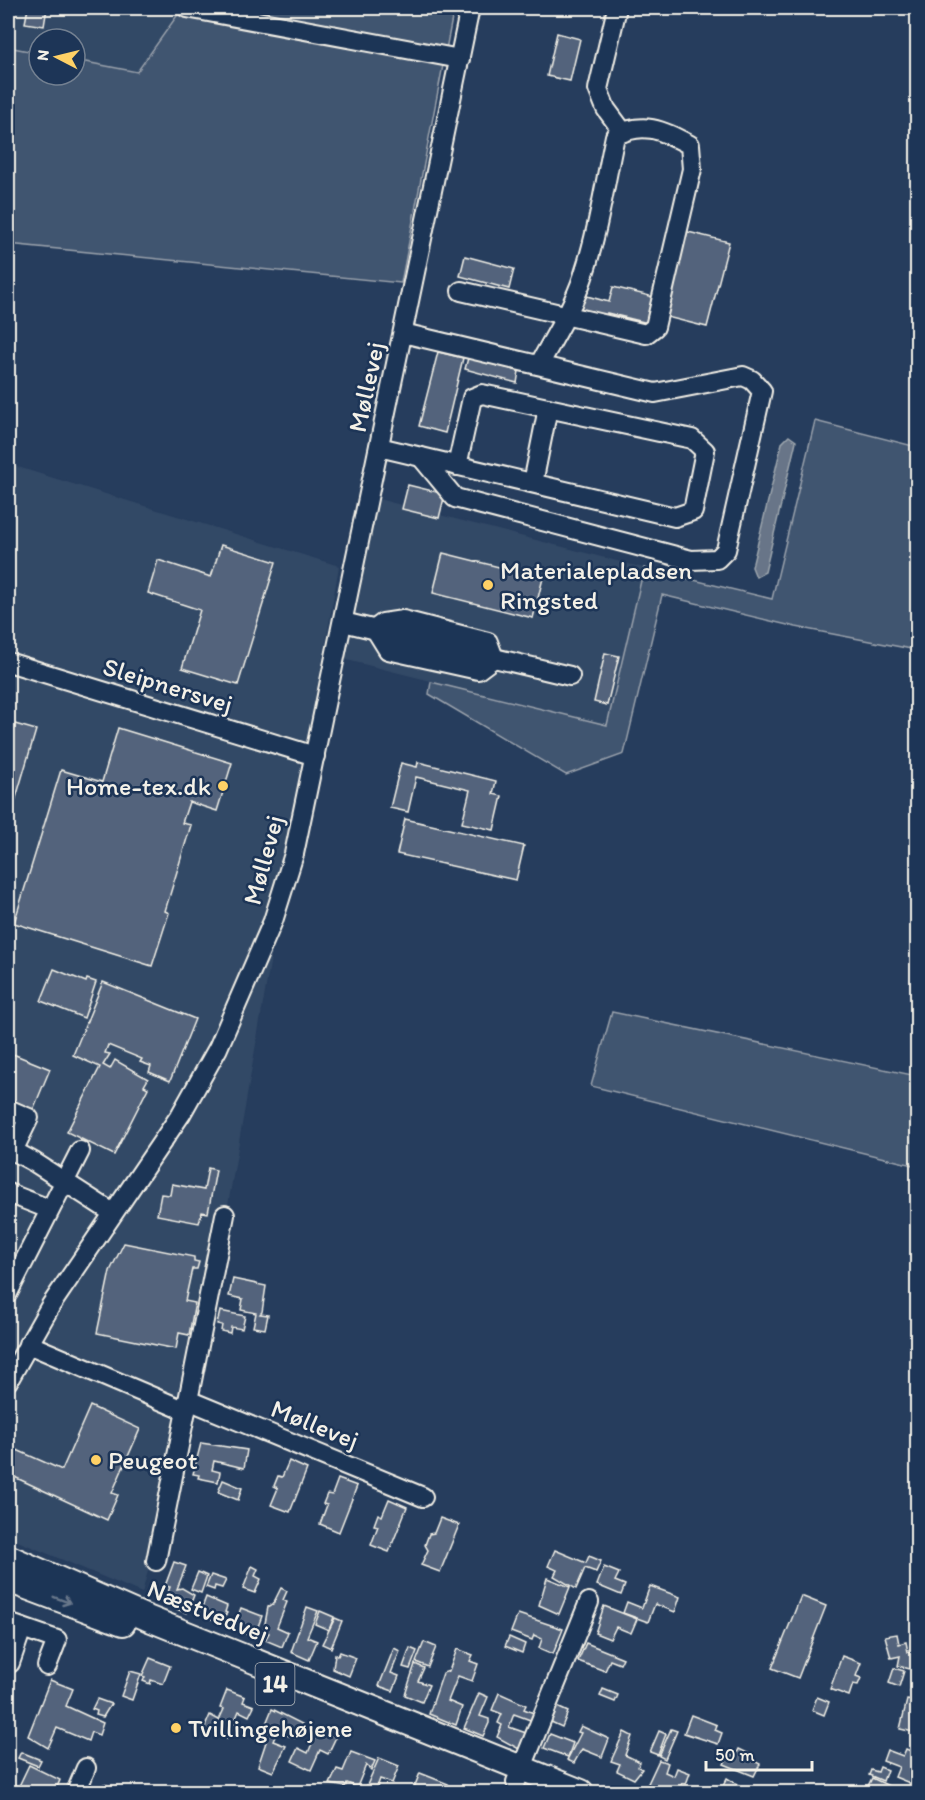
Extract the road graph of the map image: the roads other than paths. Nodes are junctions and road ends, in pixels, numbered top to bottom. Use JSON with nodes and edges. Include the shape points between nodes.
{"nodes":[{"id":1,"x":187,"y":8,"type":"edge"},
{"id":2,"x":470,"y":8,"type":"edge"},
{"id":3,"x":617,"y":8,"type":"edge"},
{"id":4,"x":460,"y":59,"type":"junction"},
{"id":5,"x":623,"y":132,"type":"junction"},
{"id":6,"x":461,"y":291,"type":"dead end"},
{"id":7,"x":565,"y":314,"type":"junction"},
{"id":8,"x":404,"y":333,"type":"junction"},
{"id":9,"x":539,"y":365,"type":"junction"},
{"id":10,"x":548,"y":408,"type":"junction"},
{"id":11,"x":379,"y":447,"type":"junction"},
{"id":12,"x":421,"y":457,"type":"junction"},
{"id":13,"x":457,"y":466,"type":"junction"},
{"id":14,"x":533,"y":483,"type":"junction"},
{"id":15,"x":343,"y":622,"type":"junction"},
{"id":16,"x":375,"y":629,"type":"junction"},
{"id":17,"x":494,"y":658,"type":"junction"},
{"id":18,"x":8,"y":662,"type":"edge"},
{"id":19,"x":570,"y":676,"type":"dead end"},
{"id":20,"x":315,"y":756,"type":"junction"},
{"id":21,"x":8,"y":1109,"type":"edge"},
{"id":22,"x":10,"y":1150,"type":"edge"},
{"id":23,"x":80,"y":1151,"type":"dead end"},
{"id":24,"x":64,"y":1181,"type":"junction"},
{"id":25,"x":8,"y":1193,"type":"edge"},
{"id":26,"x":49,"y":1209,"type":"junction"},
{"id":27,"x":114,"y":1213,"type":"junction"},
{"id":28,"x":225,"y":1215,"type":"dead end"},
{"id":29,"x":8,"y":1293,"type":"edge"},
{"id":30,"x":28,"y":1344,"type":"junction"},
{"id":31,"x":8,"y":1381,"type":"edge"},
{"id":32,"x":187,"y":1405,"type":"junction"},
{"id":33,"x":423,"y":1497,"type":"dead end"},
{"id":34,"x":8,"y":1557,"type":"edge"},
{"id":35,"x":156,"y":1561,"type":"dead end"},
{"id":36,"x":8,"y":1580,"type":"edge"},
{"id":37,"x":589,"y":1602,"type":"dead end"},
{"id":38,"x":15,"y":1626,"type":"edge"},
{"id":39,"x":10,"y":1663,"type":"dead end"},
{"id":40,"x":47,"y":1666,"type":"dead end"},
{"id":41,"x":86,"y":1768,"type":"dead end"},
{"id":42,"x":518,"y":1776,"type":"junction"},
{"id":43,"x":76,"y":1792,"type":"edge"},
{"id":44,"x":541,"y":1792,"type":"edge"},
{"id":45,"x":581,"y":1792,"type":"edge"}],
"edges":[{"from":1,"to":4,"type":"street"},
{"from":2,"to":4,"type":"street","name":"Møllevej"},
{"from":3,"to":5,"type":"street","via":[[598,89],[606,109]]},
{"from":4,"to":8,"type":"street","name":"Møllevej"},
{"from":5,"to":7,"type":"street","via":[[615,136],[583,278]]},
{"from":5,"to":7,"type":"street","via":[[630,128],[662,130],[690,145],[692,169],[655,327],[646,334]]},
{"from":6,"to":7,"type":"street"},
{"from":7,"to":9,"type":"street"},
{"from":8,"to":9,"type":"street","name":"Møllevej"},
{"from":8,"to":11,"type":"street","name":"Møllevej"},
{"from":9,"to":12,"type":"street","name":"Møllevej","via":[[655,393],[743,376],[752,380],[762,391],[726,550],[717,559],[691,560],[454,498]]},
{"from":10,"to":13,"type":"street","via":[[482,393],[472,398]]},
{"from":10,"to":14,"type":"street"},
{"from":10,"to":14,"type":"street","via":[[692,439],[705,451],[693,511],[675,517]]},
{"from":11,"to":12,"type":"street"},
{"from":11,"to":15,"type":"street","name":"Møllevej"},
{"from":12,"to":13,"type":"street"},
{"from":13,"to":14,"type":"street"},
{"from":15,"to":16,"type":"street"},
{"from":15,"to":20,"type":"street","name":"Møllevej"},
{"from":16,"to":17,"type":"street"},
{"from":16,"to":17,"type":"street","via":[[388,650],[478,670]]},
{"from":17,"to":19,"type":"street"},
{"from":18,"to":20,"type":"street","name":"Sleipnersvej"},
{"from":20,"to":27,"type":"street","name":"Møllevej","via":[[294,854],[248,984],[181,1114]]},
{"from":21,"to":22,"type":"street","via":[[29,1119]]},
{"from":22,"to":24,"type":"street"},
{"from":23,"to":24,"type":"street"},
{"from":24,"to":26,"type":"street"},
{"from":24,"to":27,"type":"street"},
{"from":25,"to":26,"type":"street"},
{"from":26,"to":29,"type":"street"},
{"from":27,"to":30,"type":"street","name":"Møllevej"},
{"from":28,"to":32,"type":"street"},
{"from":30,"to":31,"type":"street","name":"Møllevej"},
{"from":30,"to":32,"type":"street","name":"Møllevej"},
{"from":32,"to":33,"type":"street","name":"Møllevej"},
{"from":32,"to":35,"type":"street"},
{"from":34,"to":42,"type":"main road","name":"Næstvedvej","number":"14"},
{"from":36,"to":42,"type":"main road","name":"Næstvedvej","number":"14","one_way":true},
{"from":37,"to":42,"type":"street"},
{"from":38,"to":39,"type":"street"},
{"from":38,"to":40,"type":"street","via":[[57,1640]]},
{"from":41,"to":43,"type":"street"},
{"from":42,"to":44,"type":"main road","name":"Næstvedvej","number":"14"},
{"from":42,"to":45,"type":"main road","name":"Næstvedvej","number":"14"}]}
